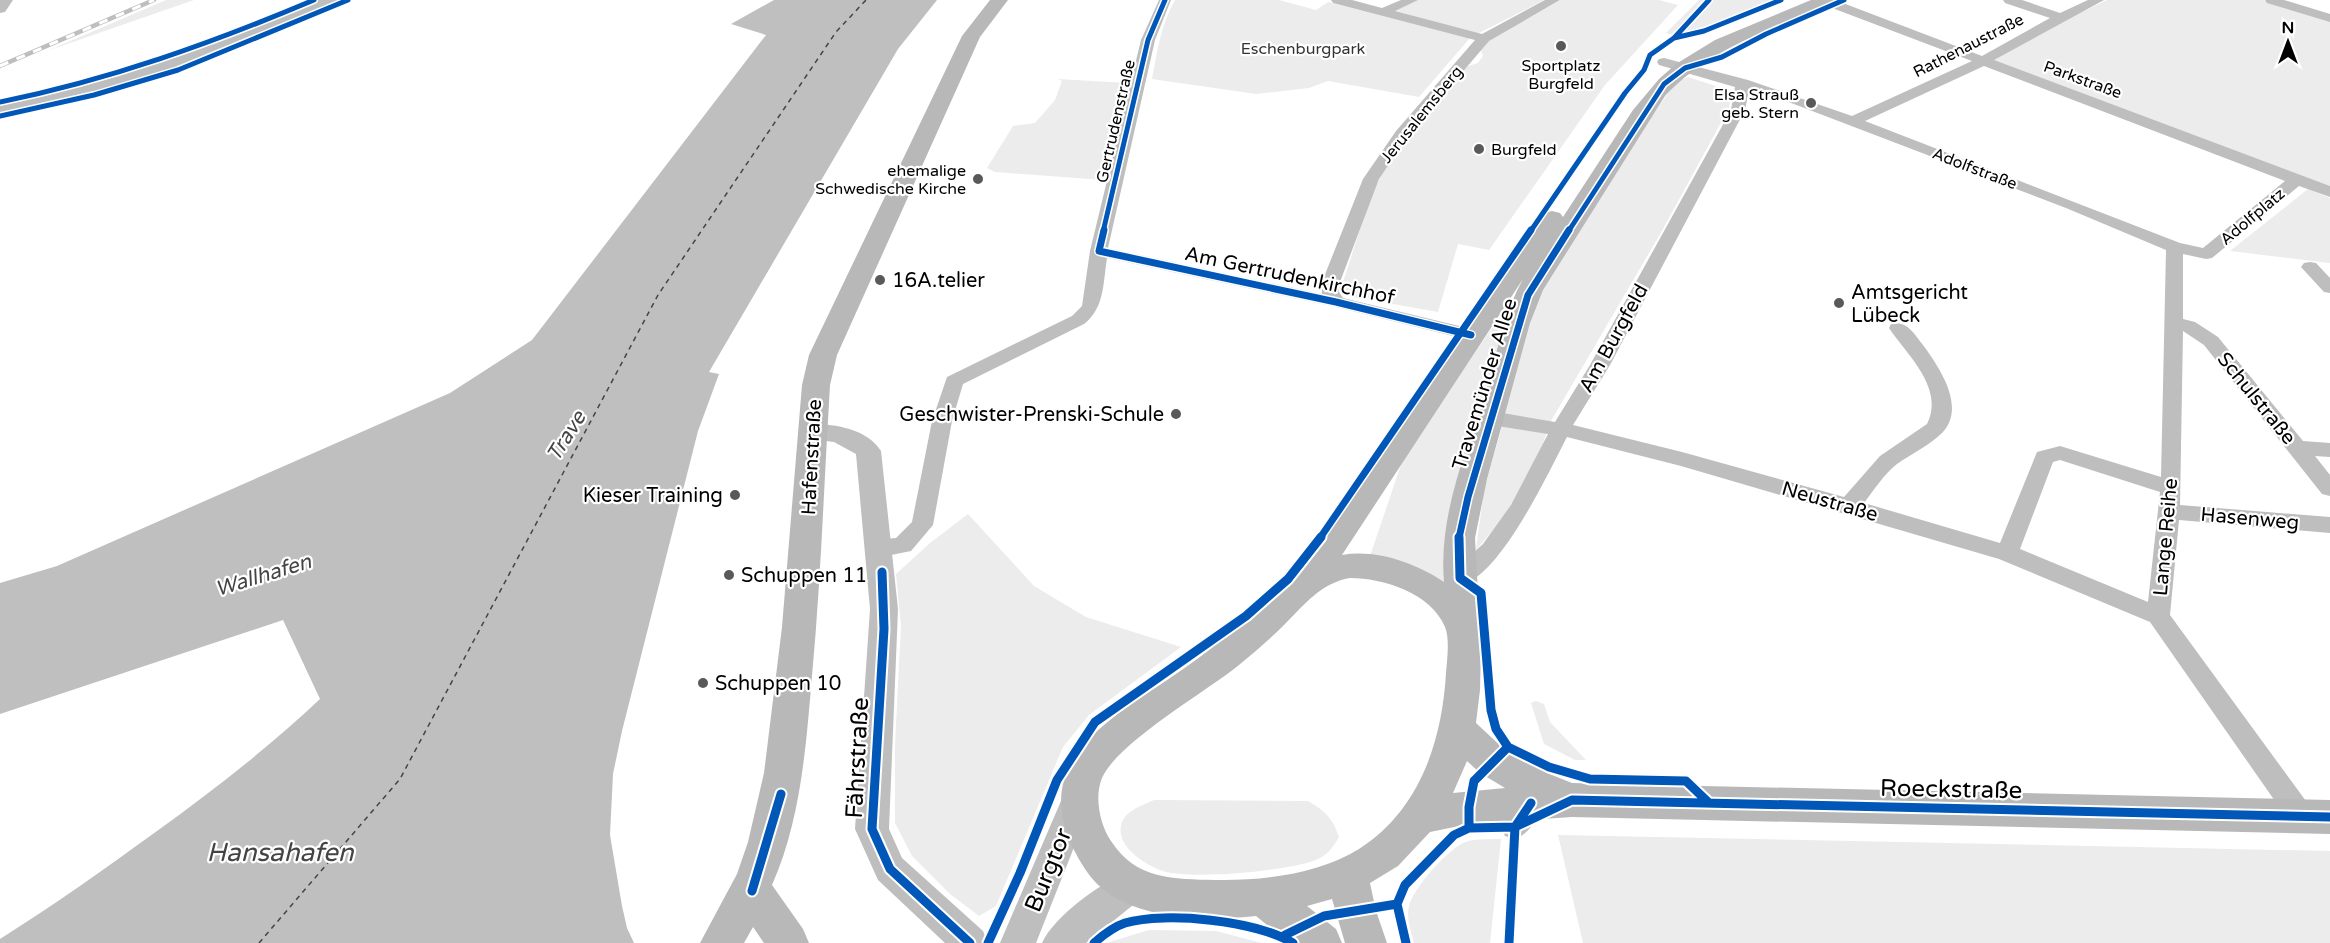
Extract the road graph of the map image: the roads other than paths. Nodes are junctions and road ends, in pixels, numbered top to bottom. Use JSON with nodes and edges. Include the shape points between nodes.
{"nodes":[{"id":1,"x":7,"y":0,"type":"edge"},
{"id":2,"x":330,"y":0,"type":"edge"},
{"id":3,"x":999,"y":0,"type":"edge"},
{"id":4,"x":1165,"y":0,"type":"edge"},
{"id":5,"x":1336,"y":0,"type":"edge"},
{"id":6,"x":1412,"y":0,"type":"edge"},
{"id":7,"x":1554,"y":0,"type":"edge"},
{"id":8,"x":1796,"y":0,"type":"edge"},
{"id":9,"x":1825,"y":0,"type":"edge"},
{"id":10,"x":2009,"y":0,"type":"edge"},
{"id":11,"x":2271,"y":0,"type":"edge"},
{"id":12,"x":2087,"y":1,"type":"edge"},
{"id":13,"x":0,"y":9,"type":"edge"},
{"id":14,"x":1382,"y":12,"type":"junction"},
{"id":15,"x":2061,"y":17,"type":"junction"},
{"id":16,"x":2330,"y":18,"type":"edge"},
{"id":17,"x":1484,"y":38,"type":"junction"},
{"id":18,"x":1681,"y":61,"type":"junction"},
{"id":19,"x":1981,"y":62,"type":"junction"},
{"id":20,"x":1743,"y":83,"type":"junction"},
{"id":21,"x":0,"y":107,"type":"edge"},
{"id":22,"x":1854,"y":121,"type":"junction"},
{"id":23,"x":2297,"y":178,"type":"junction"},
{"id":24,"x":2330,"y":192,"type":"edge"},
{"id":25,"x":2175,"y":247,"type":"junction"},
{"id":26,"x":1099,"y":251,"type":"junction"},
{"id":27,"x":2206,"y":254,"type":"joint"},
{"id":28,"x":2330,"y":269,"type":"edge"},
{"id":29,"x":2330,"y":288,"type":"edge"},
{"id":30,"x":1336,"y":302,"type":"junction"},
{"id":31,"x":2172,"y":322,"type":"junction"},
{"id":32,"x":1898,"y":328,"type":"dead end"},
{"id":33,"x":1473,"y":335,"type":"junction"},
{"id":34,"x":1491,"y":418,"type":"junction"},
{"id":35,"x":1561,"y":429,"type":"junction"},
{"id":36,"x":813,"y":432,"type":"junction"},
{"id":37,"x":2297,"y":448,"type":"junction"},
{"id":38,"x":2330,"y":450,"type":"edge"},
{"id":39,"x":2171,"y":488,"type":"junction"},
{"id":40,"x":2330,"y":489,"type":"edge"},
{"id":41,"x":1848,"y":507,"type":"junction"},
{"id":42,"x":2169,"y":512,"type":"junction"},
{"id":43,"x":2330,"y":525,"type":"edge"},
{"id":44,"x":879,"y":546,"type":"junction"},
{"id":45,"x":2007,"y":553,"type":"junction"},
{"id":46,"x":1460,"y":578,"type":"junction"},
{"id":47,"x":1308,"y":581,"type":"junction"},
{"id":48,"x":2158,"y":616,"type":"junction"},
{"id":49,"x":1464,"y":628,"type":"junction"},
{"id":50,"x":1456,"y":728,"type":"junction"},
{"id":51,"x":1078,"y":797,"type":"junction"},
{"id":52,"x":1572,"y":800,"type":"junction"},
{"id":53,"x":2315,"y":816,"type":"edge"},
{"id":54,"x":1420,"y":817,"type":"junction"},
{"id":55,"x":1348,"y":875,"type":"junction"},
{"id":56,"x":1131,"y":886,"type":"junction"},
{"id":57,"x":752,"y":891,"type":"junction"},
{"id":58,"x":1263,"y":896,"type":"junction"},
{"id":59,"x":721,"y":943,"type":"edge"},
{"id":60,"x":788,"y":943,"type":"edge"},
{"id":61,"x":970,"y":943,"type":"edge"},
{"id":62,"x":1018,"y":943,"type":"edge"},
{"id":63,"x":1060,"y":943,"type":"edge"},
{"id":64,"x":1321,"y":943,"type":"edge"},
{"id":65,"x":1366,"y":943,"type":"edge"}],
"edges":[{"from":1,"to":13,"type":"street"},
{"from":2,"to":21,"type":"main road","via":[[178,64],[100,87]]},
{"from":3,"to":36,"type":"main road","name":"Hafenstraße","via":[[971,36],[823,355],[816,385]]},
{"from":4,"to":26,"type":"street","name":"Gertrudenstraße","via":[[1146,48]]},
{"from":5,"to":14,"type":"street"},
{"from":6,"to":14,"type":"street"},
{"from":7,"to":17,"type":"street","name":"Jerusalemsberg"},
{"from":8,"to":18,"type":"main road","name":"Travemünder Allee","via":[[1728,27]]},
{"from":9,"to":18,"type":"main road","name":"Travemünder Allee"},
{"from":9,"to":19,"type":"street","name":"Parkstraße"},
{"from":10,"to":15,"type":"street"},
{"from":11,"to":16,"type":"street"},
{"from":12,"to":15,"type":"street","name":"Rathenaustraße"},
{"from":14,"to":17,"type":"street"},
{"from":15,"to":19,"type":"street","name":"Rathenaustraße"},
{"from":17,"to":30,"type":"street","name":"Jerusalemsberg","via":[[1424,105],[1378,166],[1331,282],[1330,292]]},
{"from":18,"to":20,"type":"street","name":"Adolfstraße"},
{"from":18,"to":33,"type":"main road","name":"Travemünder Allee","via":[[1633,96]]},
{"from":18,"to":34,"type":"main road","name":"Travemünder Allee","via":[[1649,104],[1528,295]]},
{"from":19,"to":22,"type":"street","name":"Rathenaustraße"},
{"from":19,"to":23,"type":"street","name":"Parkstraße"},
{"from":20,"to":22,"type":"street","name":"Adolfstraße"},
{"from":20,"to":35,"type":"street","name":"Am Burgfeld","via":[[1738,110]]},
{"from":22,"to":25,"type":"street","name":"Adolfstraße"},
{"from":23,"to":24,"type":"street","name":"Parkstraße"},
{"from":23,"to":27,"type":"street","name":"Adolfplatz"},
{"from":25,"to":27,"type":"street","name":"Adolfstraße"},
{"from":25,"to":31,"type":"street","name":"Lange Reihe"},
{"from":26,"to":30,"type":"street","name":"Am Gertrudenkirchhof"},
{"from":26,"to":44,"type":"street","name":"Gertrudenstraße","via":[[1087,313],[954,381],[942,421],[922,525],[903,544]]},
{"from":28,"to":29,"type":"street","via":[[2310,267]]},
{"from":30,"to":33,"type":"street","name":"Am Gertrudenkirchhof"},
{"from":31,"to":37,"type":"street","name":"Schulstraße","via":[[2188,326],[2211,341]]},
{"from":31,"to":39,"type":"street","name":"Lange Reihe"},
{"from":32,"to":41,"type":"street","via":[[1931,369],[1940,396],[1941,421],[1887,461]]},
{"from":33,"to":47,"type":"main road","name":"Travemünder Allee"},
{"from":34,"to":35,"type":"street","name":"Neustraße"},
{"from":34,"to":46,"type":"main road","name":"Travemünder Allee","via":[[1458,543]]},
{"from":35,"to":41,"type":"street","name":"Neustraße"},
{"from":35,"to":46,"type":"street","name":"Am Burgfeld","via":[[1521,508],[1491,550]]},
{"from":36,"to":44,"type":"street","name":"Fährstraße","via":[[838,433],[854,439],[868,451]]},
{"from":36,"to":57,"type":"main road","name":"Hafenstraße","via":[[801,621],[785,764],[781,794]]},
{"from":37,"to":38,"type":"street"},
{"from":37,"to":40,"type":"street","name":"Schulstraße"},
{"from":39,"to":42,"type":"street","name":"Lange Reihe"},
{"from":39,"to":45,"type":"street","via":[[2072,456],[2050,454],[2040,461]]},
{"from":41,"to":45,"type":"street","name":"Neustraße"},
{"from":42,"to":43,"type":"street","name":"Hasenweg"},
{"from":42,"to":48,"type":"street","name":"Lange Reihe"},
{"from":44,"to":61,"type":"street","name":"Fährstraße","via":[[884,629],[872,829],[890,869]]},
{"from":45,"to":48,"type":"street","name":"Neustraße"},
{"from":46,"to":49,"type":"main road","name":"Travemünder Allee"},
{"from":47,"to":49,"type":"main road","via":[[1323,572],[1345,567],[1390,570],[1430,590]]},
{"from":47,"to":51,"type":"main road","via":[[1242,643],[1095,756]]},
{"from":48,"to":53,"type":"street","name":"Lange Reihe"},
{"from":49,"to":50,"type":"main road","name":"Travemünder Allee","via":[[1464,693]]},
{"from":50,"to":52,"type":"main road","name":"Roeckstraße","via":[[1493,762]]},
{"from":50,"to":54,"type":"main road","name":"Travemünder Allee","via":[[1444,771]]},
{"from":51,"to":56,"type":"main road","via":[[1095,852],[1115,876]]},
{"from":51,"to":62,"type":"street","name":"Burgtor"},
{"from":52,"to":53,"type":"main road","name":"Roeckstraße"},
{"from":52,"to":54,"type":"main road","name":"Roeckstraße","via":[[1523,815],[1469,807]]},
{"from":54,"to":55,"type":"main road","name":"Travemünder Allee","via":[[1388,850]]},
{"from":55,"to":58,"type":"main road","name":"Travemünder Allee","via":[[1309,888]]},
{"from":55,"to":65,"type":"main road"},
{"from":56,"to":58,"type":"main road","name":"Travemünder Allee","via":[[1196,899]]},
{"from":56,"to":63,"type":"street"},
{"from":57,"to":59,"type":"main road","name":"Hafenstraße"},
{"from":57,"to":60,"type":"main road"},
{"from":58,"to":64,"type":"main road"}]}
